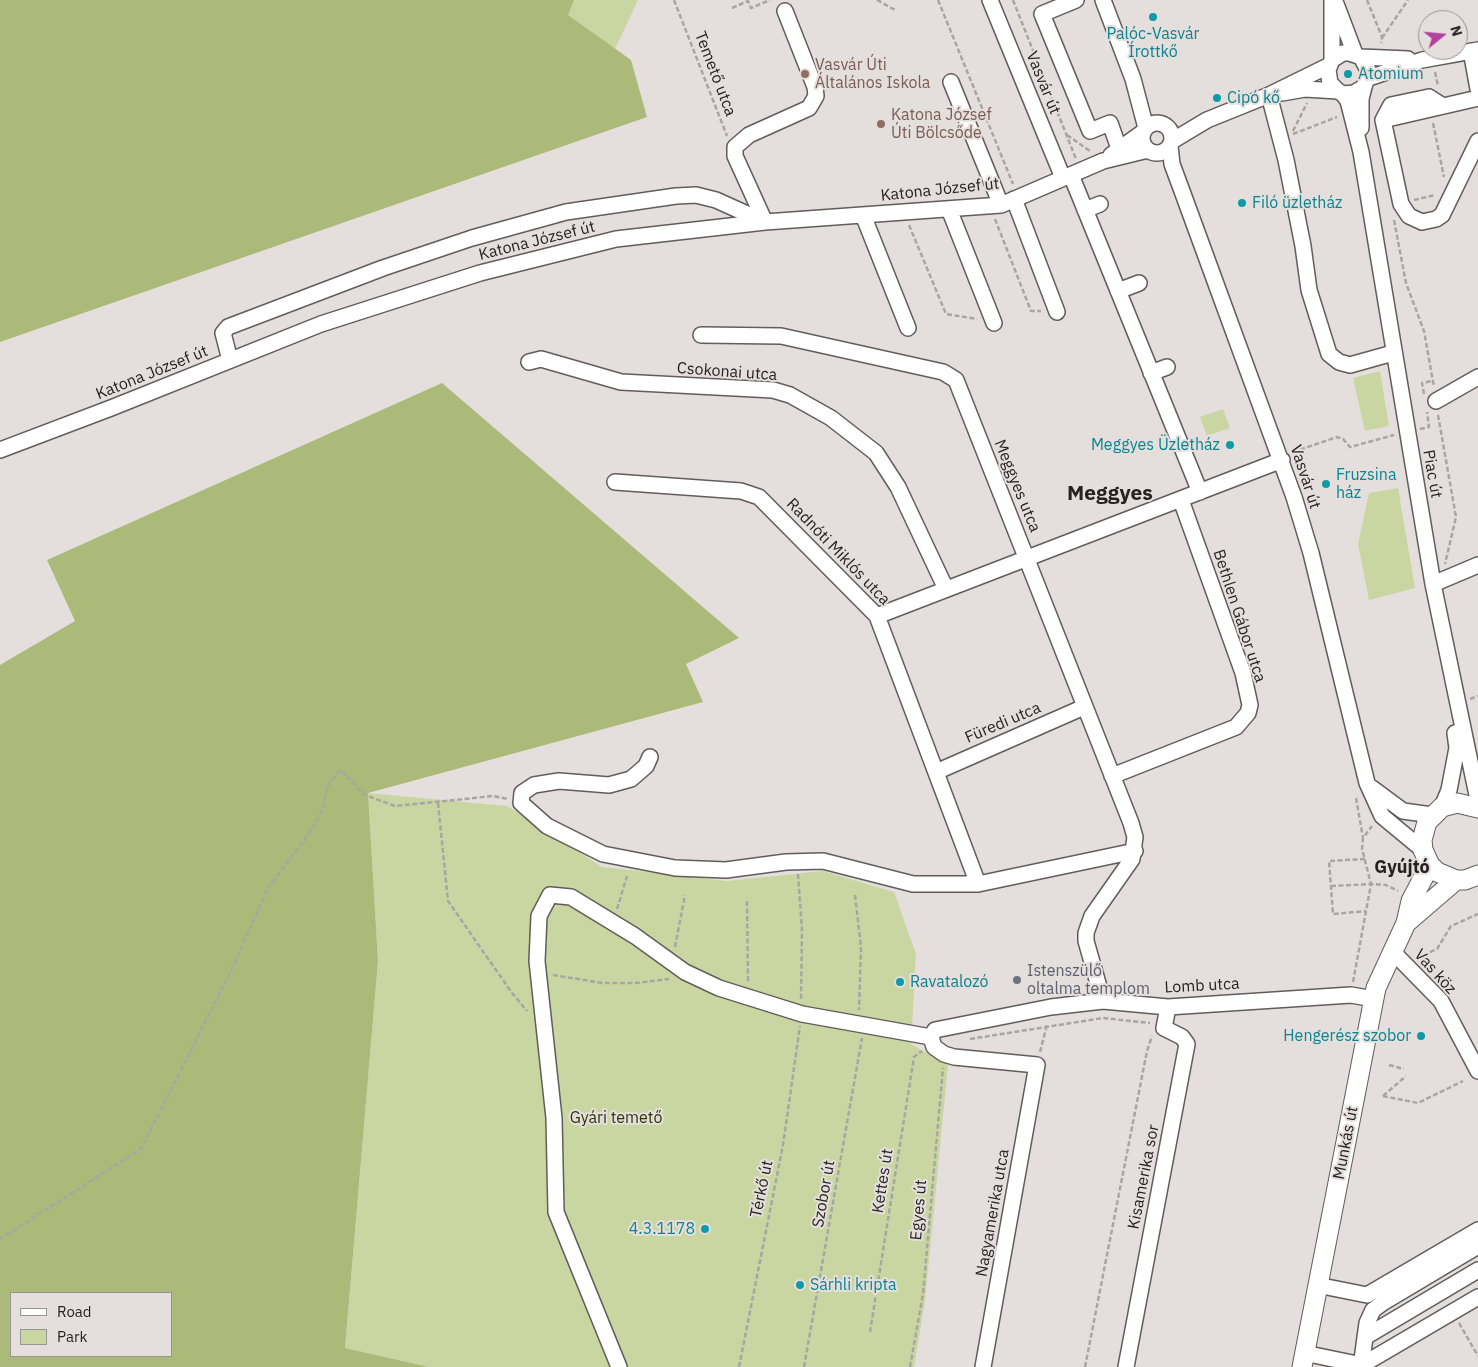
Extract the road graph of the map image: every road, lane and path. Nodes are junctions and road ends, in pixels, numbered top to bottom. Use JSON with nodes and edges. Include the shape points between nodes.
{"nodes":[{"id":1,"x":674,"y":0,"type":"edge"},
{"id":2,"x":770,"y":0,"type":"edge"},
{"id":3,"x":877,"y":0,"type":"edge"},
{"id":4,"x":938,"y":0,"type":"edge"},
{"id":5,"x":990,"y":0,"type":"edge"},
{"id":6,"x":1013,"y":0,"type":"edge"},
{"id":7,"x":1076,"y":0,"type":"edge"},
{"id":8,"x":1103,"y":0,"type":"edge"},
{"id":9,"x":1334,"y":0,"type":"edge"},
{"id":10,"x":1367,"y":0,"type":"edge"},
{"id":11,"x":1408,"y":0,"type":"edge"},
{"id":12,"x":732,"y":8,"type":"dead end"},
{"id":13,"x":895,"y":10,"type":"dead end"},
{"id":14,"x":785,"y":11,"type":"dead end"},
{"id":15,"x":1382,"y":37,"type":"junction"},
{"id":16,"x":1379,"y":51,"type":"dead end"},
{"id":17,"x":1474,"y":51,"type":"edge"},
{"id":18,"x":1358,"y":56,"type":"junction"},
{"id":19,"x":1418,"y":60,"type":"edge"},
{"id":20,"x":1422,"y":60,"type":"edge"},
{"id":21,"x":1331,"y":62,"type":"junction"},
{"id":22,"x":951,"y":82,"type":"dead end"},
{"id":23,"x":1366,"y":82,"type":"junction"},
{"id":24,"x":1478,"y":89,"type":"edge"},
{"id":25,"x":1341,"y":92,"type":"junction"},
{"id":26,"x":1268,"y":94,"type":"junction"},
{"id":27,"x":1478,"y":98,"type":"edge"},
{"id":28,"x":1309,"y":99,"type":"dead end"},
{"id":29,"x":1437,"y":111,"type":"junction"},
{"id":30,"x":1338,"y":117,"type":"dead end"},
{"id":31,"x":1203,"y":120,"type":"junction"},
{"id":32,"x":1153,"y":127,"type":"junction"},
{"id":33,"x":1067,"y":135,"type":"junction"},
{"id":34,"x":1478,"y":141,"type":"edge"},
{"id":35,"x":1117,"y":143,"type":"dead end"},
{"id":36,"x":1171,"y":144,"type":"junction"},
{"id":37,"x":1150,"y":152,"type":"junction"},
{"id":38,"x":1361,"y":152,"type":"junction"},
{"id":39,"x":735,"y":156,"type":"junction"},
{"id":40,"x":1098,"y":157,"type":"junction"},
{"id":41,"x":1077,"y":159,"type":"dead end"},
{"id":42,"x":1067,"y":177,"type":"junction"},
{"id":43,"x":1445,"y":182,"type":"dead end"},
{"id":44,"x":1182,"y":191,"type":"junction"},
{"id":45,"x":1438,"y":194,"type":"dead end"},
{"id":46,"x":1006,"y":201,"type":"junction"},
{"id":47,"x":1405,"y":202,"type":"dead end"},
{"id":48,"x":1100,"y":204,"type":"dead end"},
{"id":49,"x":949,"y":209,"type":"junction"},
{"id":50,"x":1085,"y":210,"type":"junction"},
{"id":51,"x":863,"y":215,"type":"junction"},
{"id":52,"x":765,"y":222,"type":"junction"},
{"id":53,"x":908,"y":224,"type":"dead end"},
{"id":54,"x":1139,"y":283,"type":"dead end"},
{"id":55,"x":1118,"y":291,"type":"junction"},
{"id":56,"x":1057,"y":312,"type":"joint"},
{"id":57,"x":994,"y":323,"type":"joint"},
{"id":58,"x":908,"y":328,"type":"dead end"},
{"id":59,"x":701,"y":335,"type":"dead end"},
{"id":60,"x":1393,"y":353,"type":"junction"},
{"id":61,"x":230,"y":360,"type":"junction"},
{"id":62,"x":529,"y":362,"type":"dead end"},
{"id":63,"x":1167,"y":367,"type":"dead end"},
{"id":64,"x":1151,"y":373,"type":"junction"},
{"id":65,"x":1478,"y":377,"type":"edge"},
{"id":66,"x":1436,"y":401,"type":"dead end"},
{"id":67,"x":1394,"y":435,"type":"dead end"},
{"id":68,"x":0,"y":450,"type":"edge"},
{"id":69,"x":1287,"y":456,"type":"junction"},
{"id":70,"x":615,"y":482,"type":"dead end"},
{"id":71,"x":1200,"y":492,"type":"junction"},
{"id":72,"x":1181,"y":500,"type":"junction"},
{"id":73,"x":1027,"y":558,"type":"junction"},
{"id":74,"x":1478,"y":565,"type":"edge"},
{"id":75,"x":1433,"y":584,"type":"junction"},
{"id":76,"x":946,"y":589,"type":"junction"},
{"id":77,"x":877,"y":616,"type":"junction"},
{"id":78,"x":1446,"y":644,"type":"junction"},
{"id":79,"x":1084,"y":707,"type":"junction"},
{"id":80,"x":650,"y":757,"type":"dead end"},
{"id":81,"x":936,"y":772,"type":"junction"},
{"id":82,"x":1112,"y":776,"type":"junction"},
{"id":83,"x":1368,"y":783,"type":"junction"},
{"id":84,"x":1356,"y":798,"type":"dead end"},
{"id":85,"x":1478,"y":800,"type":"edge"},
{"id":86,"x":438,"y":802,"type":"junction"},
{"id":87,"x":521,"y":802,"type":"junction"},
{"id":88,"x":1478,"y":808,"type":"edge"},
{"id":89,"x":1437,"y":811,"type":"junction"},
{"id":90,"x":1374,"y":823,"type":"dead end"},
{"id":91,"x":1363,"y":838,"type":"junction"},
{"id":92,"x":1135,"y":851,"type":"junction"},
{"id":93,"x":1426,"y":858,"type":"junction"},
{"id":94,"x":1365,"y":859,"type":"junction"},
{"id":95,"x":798,"y":862,"type":"junction"},
{"id":96,"x":627,"y":876,"type":"dead end"},
{"id":97,"x":1471,"y":879,"type":"edge"},
{"id":98,"x":978,"y":884,"type":"junction"},
{"id":99,"x":1371,"y":884,"type":"junction"},
{"id":100,"x":1331,"y":886,"type":"junction"},
{"id":101,"x":1400,"y":893,"type":"dead end"},
{"id":102,"x":685,"y":895,"type":"dead end"},
{"id":103,"x":855,"y":895,"type":"dead end"},
{"id":104,"x":747,"y":902,"type":"dead end"},
{"id":105,"x":1366,"y":910,"type":"junction"},
{"id":106,"x":1478,"y":914,"type":"edge"},
{"id":107,"x":613,"y":922,"type":"junction"},
{"id":108,"x":1406,"y":924,"type":"junction"},
{"id":109,"x":1392,"y":951,"type":"junction"},
{"id":110,"x":1423,"y":955,"type":"dead end"},
{"id":111,"x":672,"y":963,"type":"junction"},
{"id":112,"x":539,"y":974,"type":"junction"},
{"id":113,"x":672,"y":978,"type":"dead end"},
{"id":114,"x":1351,"y":995,"type":"junction"},
{"id":115,"x":748,"y":997,"type":"junction"},
{"id":116,"x":1374,"y":999,"type":"junction"},
{"id":117,"x":1103,"y":1001,"type":"junction"},
{"id":118,"x":1168,"y":1007,"type":"junction"},
{"id":119,"x":1051,"y":1008,"type":"junction"},
{"id":120,"x":802,"y":1014,"type":"junction"},
{"id":121,"x":862,"y":1024,"type":"junction"},
{"id":122,"x":1047,"y":1025,"type":"junction"},
{"id":123,"x":1166,"y":1027,"type":"junction"},
{"id":124,"x":545,"y":1031,"type":"junction"},
{"id":125,"x":936,"y":1035,"type":"junction"},
{"id":126,"x":969,"y":1039,"type":"dead end"},
{"id":127,"x":1473,"y":1049,"type":"edge"},
{"id":128,"x":944,"y":1054,"type":"junction"},
{"id":129,"x":1037,"y":1065,"type":"junction"},
{"id":130,"x":1389,"y":1065,"type":"dead end"},
{"id":131,"x":1404,"y":1069,"type":"dead end"},
{"id":132,"x":1478,"y":1071,"type":"edge"},
{"id":133,"x":1406,"y":1076,"type":"dead end"},
{"id":134,"x":1463,"y":1080,"type":"dead end"},
{"id":135,"x":1478,"y":1230,"type":"edge"},
{"id":136,"x":0,"y":1239,"type":"edge"},
{"id":137,"x":1478,"y":1246,"type":"edge"},
{"id":138,"x":1478,"y":1270,"type":"edge"},
{"id":139,"x":1317,"y":1285,"type":"junction"},
{"id":140,"x":1478,"y":1297,"type":"edge"},
{"id":141,"x":1452,"y":1312,"type":"junction"},
{"id":142,"x":870,"y":1332,"type":"dead end"},
{"id":143,"x":1365,"y":1337,"type":"junction"},
{"id":144,"x":1478,"y":1356,"type":"edge"},
{"id":145,"x":1303,"y":1360,"type":"edge"},
{"id":146,"x":1361,"y":1366,"type":"edge"},
{"id":147,"x":620,"y":1367,"type":"edge"},
{"id":148,"x":739,"y":1367,"type":"edge"},
{"id":149,"x":804,"y":1367,"type":"edge"},
{"id":150,"x":910,"y":1367,"type":"edge"},
{"id":151,"x":983,"y":1367,"type":"edge"},
{"id":152,"x":1085,"y":1367,"type":"edge"},
{"id":153,"x":1126,"y":1367,"type":"edge"}],
"edges":[{"from":1,"to":39,"type":"path","name":"Temető utca"},
{"from":2,"to":12,"type":"path","via":[[751,8],[748,2]]},
{"from":3,"to":13,"type":"path"},
{"from":4,"to":46,"type":"path"},
{"from":5,"to":42,"type":"street","name":"Vasvár út"},
{"from":6,"to":33,"type":"path"},
{"from":7,"to":35,"type":"street","via":[[1042,14],[1090,131],[1110,123]]},
{"from":8,"to":32,"type":"street"},
{"from":9,"to":18,"type":"street"},
{"from":9,"to":21,"type":"street"},
{"from":10,"to":15,"type":"path"},
{"from":11,"to":15,"type":"path"},
{"from":14,"to":39,"type":"street","via":[[815,87],[814,103],[742,139],[735,146]]},
{"from":15,"to":16,"type":"path"},
{"from":17,"to":24,"type":"street"},
{"from":18,"to":19,"type":"street"},
{"from":18,"to":21,"type":"street","via":[[1343,54]]},
{"from":18,"to":23,"type":"street","via":[[1368,66]]},
{"from":20,"to":23,"type":"street"},
{"from":21,"to":25,"type":"street","via":[[1328,77]]},
{"from":21,"to":26,"type":"street"},
{"from":22,"to":46,"type":"street"},
{"from":23,"to":25,"type":"street","via":[[1354,93]]},
{"from":23,"to":38,"type":"street","via":[[1361,99]]},
{"from":25,"to":26,"type":"street","via":[[1305,89]]},
{"from":25,"to":38,"type":"street","via":[[1348,101]]},
{"from":26,"to":31,"type":"street"},
{"from":26,"to":60,"type":"street","via":[[1286,160],[1309,290],[1329,354],[1339,362],[1350,364]]},
{"from":27,"to":29,"type":"street"},
{"from":28,"to":30,"type":"path","via":[[1292,134]]},
{"from":29,"to":34,"type":"street","via":[[1383,120],[1400,204],[1409,216],[1422,222],[1442,215]]},
{"from":29,"to":43,"type":"path"},
{"from":31,"to":32,"type":"street"},
{"from":31,"to":36,"type":"street"},
{"from":32,"to":36,"type":"street","via":[[1171,131]]},
{"from":32,"to":37,"type":"street","via":[[1142,142]]},
{"from":32,"to":40,"type":"street"},
{"from":33,"to":40,"type":"path"},
{"from":33,"to":41,"type":"path"},
{"from":36,"to":37,"type":"street","via":[[1163,152]]},
{"from":36,"to":44,"type":"street","name":"Vasvár út","via":[[1172,164]]},
{"from":37,"to":40,"type":"street"},
{"from":37,"to":44,"type":"street","name":"Vasvár út"},
{"from":38,"to":60,"type":"street","name":"Piac út"},
{"from":39,"to":52,"type":"street"},
{"from":40,"to":42,"type":"street","name":"Katona József út"},
{"from":42,"to":46,"type":"street","name":"Katona József út"},
{"from":42,"to":50,"type":"street","name":"Vasvár út"},
{"from":44,"to":69,"type":"street","name":"Vasvár út"},
{"from":45,"to":47,"type":"path"},
{"from":46,"to":49,"type":"street","name":"Katona József út"},
{"from":46,"to":56,"type":"street"},
{"from":46,"to":56,"type":"path","via":[[1031,311]]},
{"from":48,"to":50,"type":"street"},
{"from":49,"to":51,"type":"street","name":"Katona József út"},
{"from":49,"to":57,"type":"street"},
{"from":50,"to":55,"type":"street","name":"Vasvár út"},
{"from":51,"to":52,"type":"street","name":"Katona József út"},
{"from":51,"to":58,"type":"street"},
{"from":52,"to":61,"type":"street","name":"Katona József út","via":[[616,239],[480,273],[321,324]]},
{"from":52,"to":61,"type":"street","via":[[716,200],[696,196],[667,197],[566,212],[472,238],[383,268],[228,327],[223,333]]},
{"from":53,"to":57,"type":"path","via":[[946,314]]},
{"from":54,"to":55,"type":"street"},
{"from":55,"to":64,"type":"street","name":"Vasvár út"},
{"from":59,"to":73,"type":"street","name":"Meggyes utca","via":[[781,336],[953,376]]},
{"from":60,"to":75,"type":"street","name":"Piac út"},
{"from":61,"to":68,"type":"street","name":"Katona József út"},
{"from":62,"to":76,"type":"street","name":"Csokonai utca","via":[[541,359],[621,382],[773,390],[790,395],[831,418],[876,453],[898,487]]},
{"from":63,"to":64,"type":"street"},
{"from":64,"to":71,"type":"street","name":"Vasvár út"},
{"from":65,"to":66,"type":"street"},
{"from":67,"to":69,"type":"path","via":[[1350,446],[1337,437]]},
{"from":69,"to":71,"type":"street"},
{"from":69,"to":83,"type":"street","name":"Vasvár út"},
{"from":70,"to":77,"type":"street","name":"Radnóti Miklós utca","via":[[741,491],[760,497]]},
{"from":71,"to":72,"type":"street"},
{"from":72,"to":73,"type":"street"},
{"from":72,"to":82,"type":"street","name":"Bethlen Gábor utca","via":[[1243,674],[1250,705],[1248,714],[1236,727]]},
{"from":73,"to":76,"type":"street"},
{"from":73,"to":79,"type":"street","name":"Meggyes utca"},
{"from":74,"to":75,"type":"street"},
{"from":75,"to":78,"type":"street","name":"Piac út"},
{"from":76,"to":77,"type":"street"},
{"from":77,"to":81,"type":"street","name":"Radnóti Miklós utca"},
{"from":78,"to":85,"type":"street","name":"Piac út"},
{"from":78,"to":89,"type":"street","via":[[1457,748],[1449,790]]},
{"from":79,"to":81,"type":"street","name":"Füredi utca"},
{"from":79,"to":82,"type":"street","name":"Meggyes utca"},
{"from":80,"to":87,"type":"street","via":[[646,766],[631,779],[609,785],[559,781],[534,784],[522,793]]},
{"from":81,"to":98,"type":"street","name":"Radnóti Miklós utca"},
{"from":82,"to":92,"type":"street","name":"Meggyes utca","via":[[1131,823]]},
{"from":83,"to":89,"type":"street","via":[[1403,811]]},
{"from":83,"to":93,"type":"street","name":"Vasvár út","via":[[1382,816]]},
{"from":84,"to":91,"type":"path"},
{"from":86,"to":87,"type":"path","via":[[493,796]]},
{"from":86,"to":124,"type":"path","via":[[448,901],[512,993]]},
{"from":86,"to":136,"type":"path","via":[[395,806],[366,795],[340,770],[328,785],[322,811],[311,831],[268,888],[141,1149]]},
{"from":87,"to":95,"type":"street","via":[[547,826],[603,854],[675,868],[726,870]]},
{"from":88,"to":89,"type":"main road","via":[[1457,803]]},
{"from":89,"to":93,"type":"main road","via":[[1423,831]]},
{"from":90,"to":91,"type":"path"},
{"from":91,"to":94,"type":"path"},
{"from":92,"to":98,"type":"street"},
{"from":92,"to":117,"type":"street","via":[[1092,916],[1086,933]]},
{"from":93,"to":97,"type":"main road","via":[[1446,877]]},
{"from":93,"to":108,"type":"main road"},
{"from":94,"to":99,"type":"path"},
{"from":94,"to":100,"type":"path","via":[[1329,861]]},
{"from":95,"to":98,"type":"street","via":[[823,861],[913,884]]},
{"from":95,"to":120,"type":"path","name":"Térkő út"},
{"from":96,"to":107,"type":"path"},
{"from":97,"to":108,"type":"main road"},
{"from":99,"to":100,"type":"path"},
{"from":99,"to":101,"type":"path","via":[[1386,885]]},
{"from":99,"to":105,"type":"path"},
{"from":100,"to":105,"type":"path","via":[[1333,914]]},
{"from":102,"to":111,"type":"path"},
{"from":103,"to":121,"type":"path","name":"Szobor út","via":[[861,947]]},
{"from":104,"to":115,"type":"path"},
{"from":105,"to":114,"type":"path"},
{"from":106,"to":110,"type":"path","via":[[1451,926],[1438,949]]},
{"from":107,"to":111,"type":"street"},
{"from":107,"to":112,"type":"street","via":[[570,896],[550,895],[538,916]]},
{"from":108,"to":109,"type":"main road","name":"Munkás út"},
{"from":109,"to":116,"type":"main road","name":"Munkás út"},
{"from":109,"to":127,"type":"street","name":"Vas köz","via":[[1441,1001]]},
{"from":111,"to":115,"type":"street","via":[[718,988]]},
{"from":112,"to":113,"type":"path","via":[[603,983]]},
{"from":112,"to":124,"type":"street"},
{"from":114,"to":116,"type":"street","name":"Lomb utca"},
{"from":114,"to":118,"type":"street","name":"Lomb utca"},
{"from":115,"to":120,"type":"street"},
{"from":116,"to":139,"type":"main road","name":"Munkás út"},
{"from":117,"to":118,"type":"street","name":"Lomb utca"},
{"from":117,"to":119,"type":"street","name":"Lomb utca"},
{"from":118,"to":123,"type":"street"},
{"from":119,"to":122,"type":"path"},
{"from":119,"to":125,"type":"street","name":"Lomb utca"},
{"from":120,"to":121,"type":"street"},
{"from":120,"to":148,"type":"path","name":"Térkő út","via":[[783,1145]]},
{"from":121,"to":125,"type":"street"},
{"from":121,"to":149,"type":"path","name":"Szobor út"},
{"from":122,"to":123,"type":"path","via":[[1103,1018]]},
{"from":122,"to":126,"type":"path"},
{"from":122,"to":129,"type":"path"},
{"from":123,"to":152,"type":"path","via":[[1154,1033],[1147,1051]]},
{"from":123,"to":153,"type":"street","name":"Kisamerika sor","via":[[1187,1044]]},
{"from":124,"to":147,"type":"street","via":[[554,1118],[556,1212]]},
{"from":125,"to":128,"type":"street","via":[[934,1047]]},
{"from":125,"to":142,"type":"path","name":"Kettes út","via":[[914,1057]]},
{"from":127,"to":132,"type":"street","name":"Vas köz"},
{"from":128,"to":129,"type":"street"},
{"from":128,"to":150,"type":"path","name":"Egyes út","via":[[923,1294]]},
{"from":129,"to":151,"type":"street","name":"Nagyamerika utca"},
{"from":130,"to":131,"type":"path"},
{"from":133,"to":134,"type":"path","via":[[1383,1096],[1418,1103]]},
{"from":135,"to":139,"type":"street","via":[[1367,1295]]},
{"from":137,"to":143,"type":"street","via":[[1378,1306],[1369,1318]]},
{"from":138,"to":143,"type":"street"},
{"from":139,"to":145,"type":"main road","name":"Munkás út"},
{"from":140,"to":141,"type":"street"},
{"from":141,"to":144,"type":"path"},
{"from":141,"to":146,"type":"street"},
{"from":143,"to":146,"type":"street"},
{"from":145,"to":146,"type":"street"}]}
